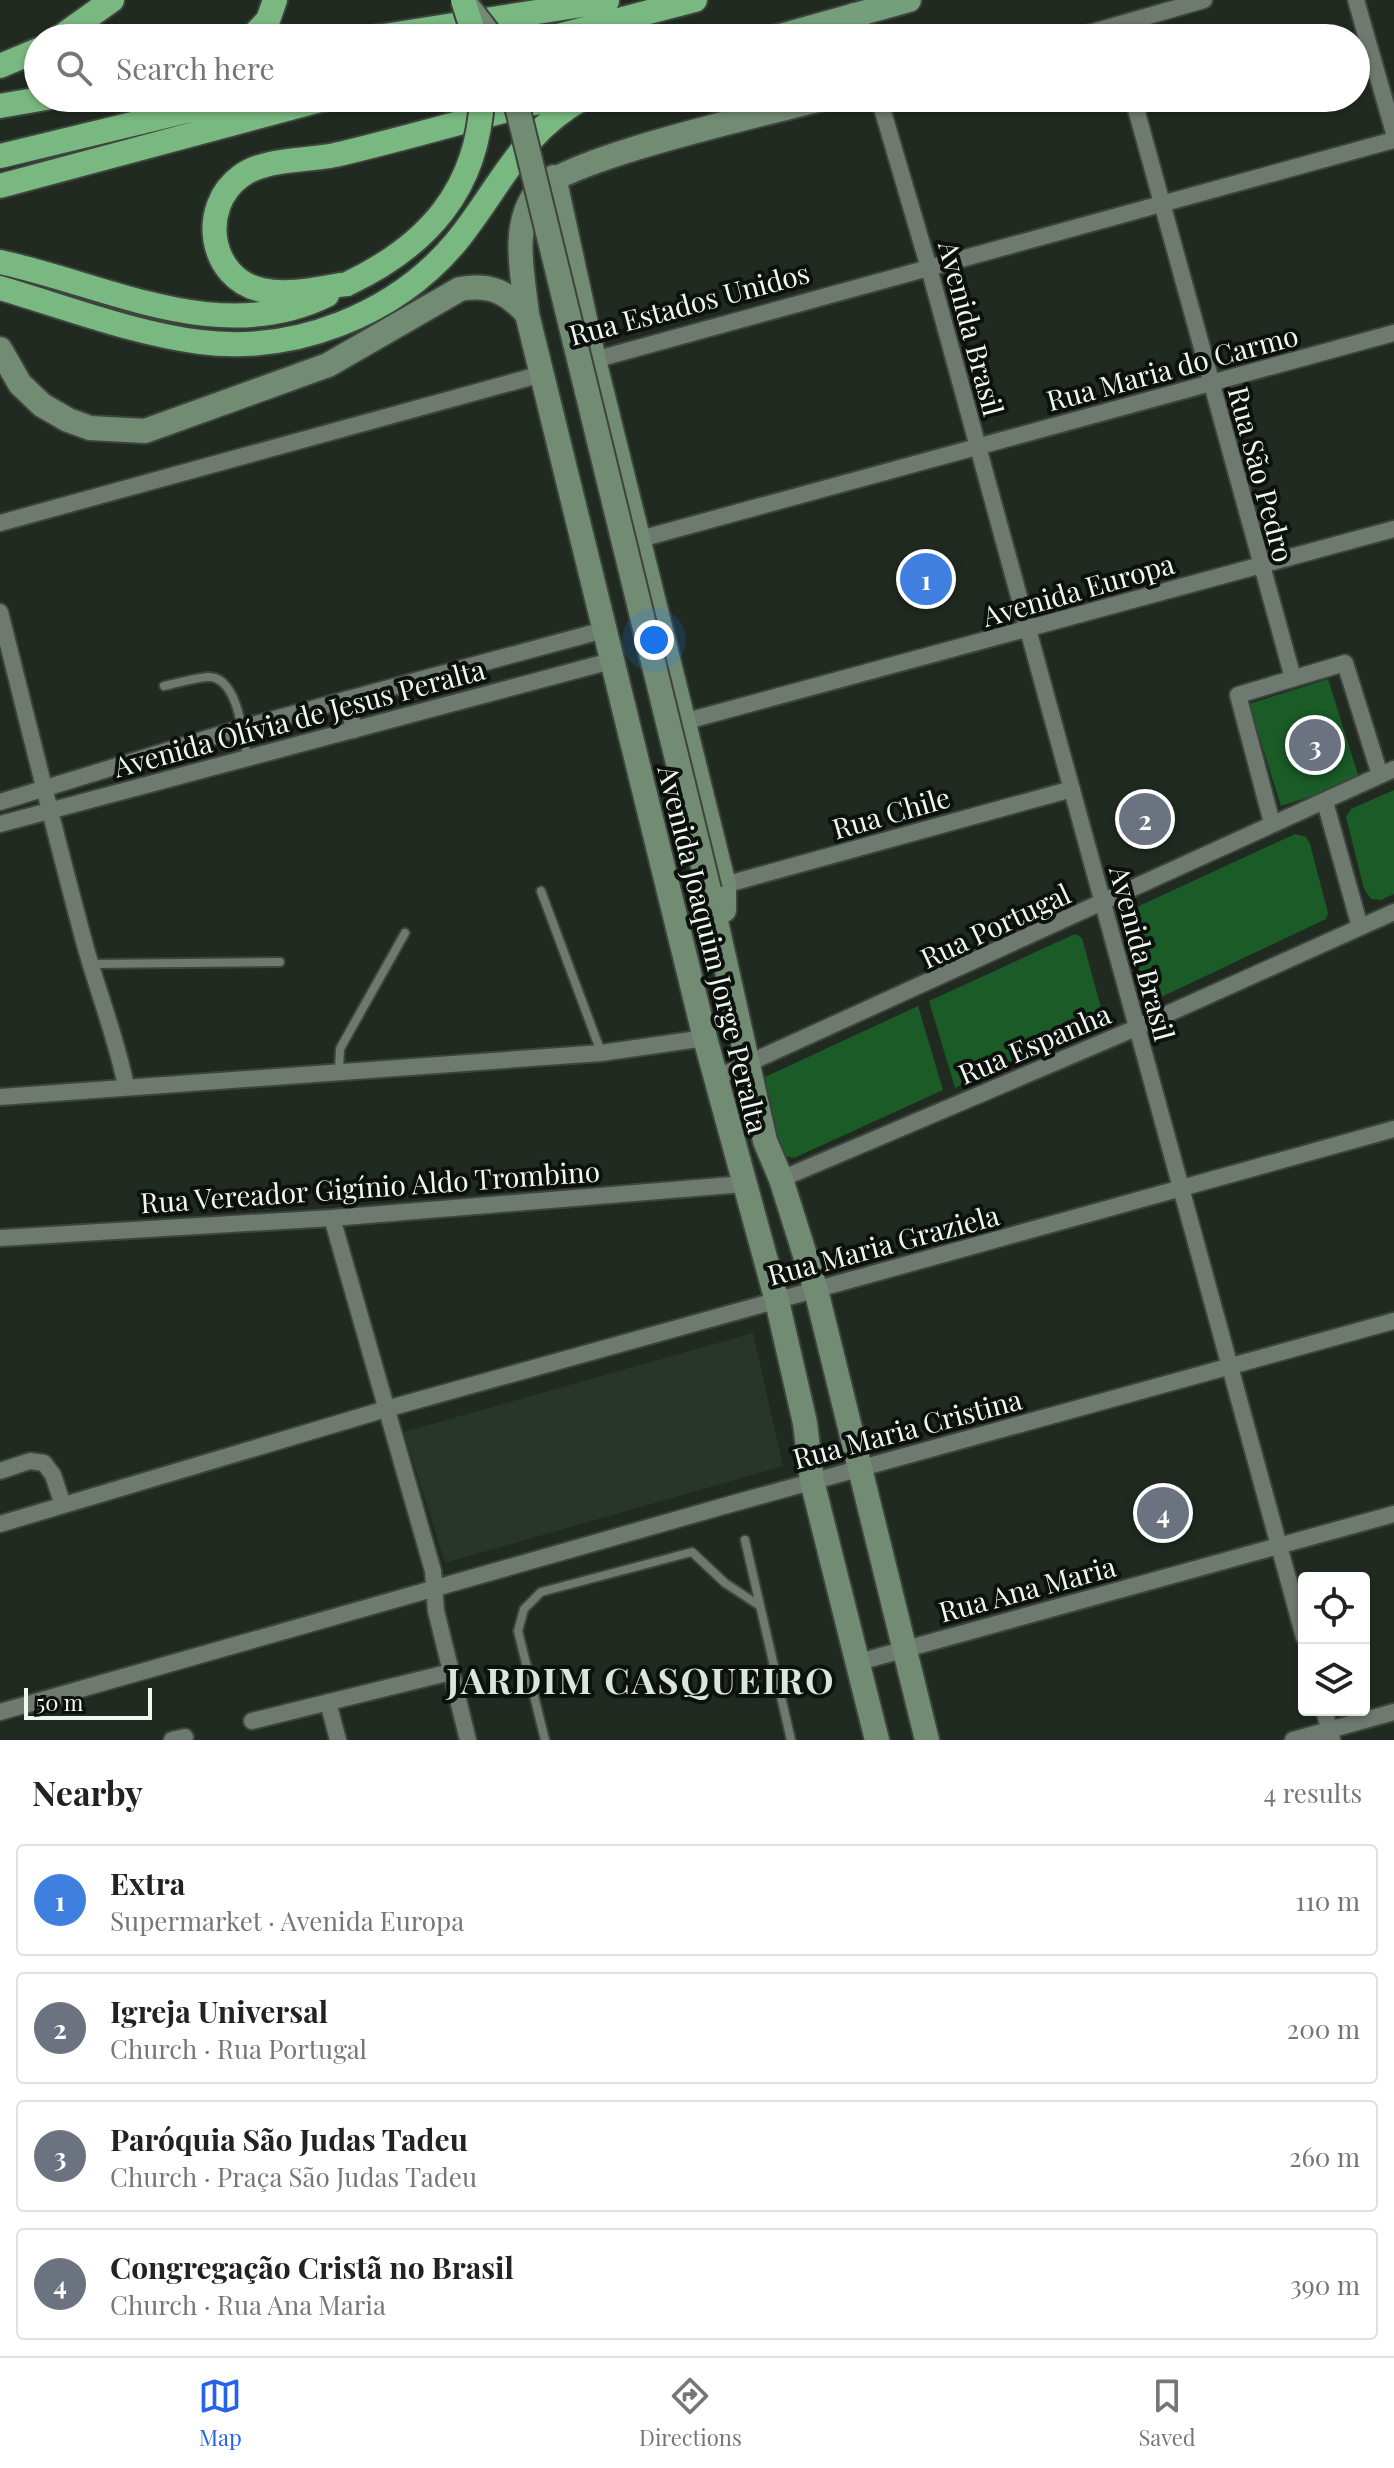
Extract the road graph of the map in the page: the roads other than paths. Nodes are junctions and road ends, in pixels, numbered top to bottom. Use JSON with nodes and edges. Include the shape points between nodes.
{"nodes":[{"id":1,"x":112,"y":0,"type":"edge"},
{"id":2,"x":275,"y":0,"type":"edge"},
{"id":3,"x":608,"y":0,"type":"edge"},
{"id":4,"x":695,"y":0,"type":"edge"},
{"id":5,"x":909,"y":0,"type":"edge"},
{"id":6,"x":1204,"y":0,"type":"edge"},
{"id":7,"x":1356,"y":0,"type":"edge"},
{"id":8,"x":464,"y":2,"type":"edge"},
{"id":9,"x":79,"y":24,"type":"edge"},
{"id":10,"x":264,"y":24,"type":"edge"},
{"id":11,"x":458,"y":24,"type":"edge"},
{"id":12,"x":471,"y":24,"type":"edge"},
{"id":13,"x":481,"y":24,"type":"edge"},
{"id":14,"x":518,"y":24,"type":"edge"},
{"id":15,"x":603,"y":24,"type":"edge"},
{"id":16,"x":862,"y":24,"type":"edge"},
{"id":17,"x":1138,"y":24,"type":"edge"},
{"id":18,"x":1363,"y":24,"type":"edge"},
{"id":19,"x":1370,"y":49,"type":"edge"},
{"id":20,"x":24,"y":56,"type":"edge"},
{"id":21,"x":0,"y":66,"type":"edge"},
{"id":22,"x":24,"y":102,"type":"edge"},
{"id":23,"x":0,"y":106,"type":"edge"},
{"id":24,"x":182,"y":112,"type":"edge"},
{"id":25,"x":276,"y":112,"type":"edge"},
{"id":26,"x":480,"y":112,"type":"edge"},
{"id":27,"x":500,"y":112,"type":"edge"},
{"id":28,"x":519,"y":112,"type":"edge"},
{"id":29,"x":564,"y":112,"type":"edge"},
{"id":30,"x":774,"y":112,"type":"edge"},
{"id":31,"x":883,"y":112,"type":"edge"},
{"id":32,"x":1137,"y":112,"type":"edge"},
{"id":33,"x":1394,"y":133,"type":"edge"},
{"id":34,"x":1394,"y":140,"type":"edge"},
{"id":35,"x":0,"y":156,"type":"edge"},
{"id":36,"x":554,"y":177,"type":"junction"},
{"id":37,"x":0,"y":186,"type":"edge"},
{"id":38,"x":1165,"y":204,"type":"junction"},
{"id":39,"x":0,"y":262,"type":"edge"},
{"id":40,"x":929,"y":268,"type":"junction"},
{"id":41,"x":347,"y":284,"type":"junction"},
{"id":42,"x":0,"y":288,"type":"edge"},
{"id":43,"x":527,"y":314,"type":"junction"},
{"id":44,"x":1394,"y":333,"type":"edge"},
{"id":45,"x":0,"y":349,"type":"edge"},
{"id":46,"x":594,"y":360,"type":"junction"},
{"id":47,"x":542,"y":374,"type":"junction"},
{"id":48,"x":1211,"y":384,"type":"junction"},
{"id":49,"x":977,"y":447,"type":"junction"},
{"id":50,"x":0,"y":523,"type":"edge"},
{"id":51,"x":1394,"y":529,"type":"edge"},
{"id":52,"x":640,"y":539,"type":"junction"},
{"id":53,"x":1259,"y":564,"type":"junction"},
{"id":54,"x":0,"y":612,"type":"edge"},
{"id":55,"x":604,"y":630,"type":"junction"},
{"id":56,"x":1028,"y":631,"type":"junction"},
{"id":57,"x":611,"y":661,"type":"junction"},
{"id":58,"x":1293,"y":678,"type":"junction"},
{"id":59,"x":164,"y":686,"type":"dead end"},
{"id":60,"x":347,"y":699,"type":"junction"},
{"id":61,"x":683,"y":722,"type":"junction"},
{"id":62,"x":241,"y":728,"type":"junction"},
{"id":63,"x":354,"y":730,"type":"junction"},
{"id":64,"x":247,"y":758,"type":"junction"},
{"id":65,"x":1387,"y":772,"type":"edge"},
{"id":66,"x":1072,"y":789,"type":"junction"},
{"id":67,"x":44,"y":790,"type":"junction"},
{"id":68,"x":0,"y":802,"type":"edge"},
{"id":69,"x":1325,"y":802,"type":"junction"},
{"id":70,"x":49,"y":811,"type":"junction"},
{"id":71,"x":1272,"y":823,"type":"junction"},
{"id":72,"x":0,"y":824,"type":"edge"},
{"id":73,"x":717,"y":888,"type":"junction"},
{"id":74,"x":541,"y":891,"type":"dead end"},
{"id":75,"x":1103,"y":904,"type":"junction"},
{"id":76,"x":1394,"y":912,"type":"edge"},
{"id":77,"x":1360,"y":927,"type":"junction"},
{"id":78,"x":405,"y":933,"type":"dead end"},
{"id":79,"x":280,"y":962,"type":"dead end"},
{"id":80,"x":90,"y":964,"type":"junction"},
{"id":81,"x":1136,"y":1028,"type":"junction"},
{"id":82,"x":705,"y":1038,"type":"junction"},
{"id":83,"x":601,"y":1053,"type":"junction"},
{"id":84,"x":748,"y":1067,"type":"junction"},
{"id":85,"x":339,"y":1070,"type":"junction"},
{"id":86,"x":716,"y":1078,"type":"junction"},
{"id":87,"x":126,"y":1086,"type":"junction"},
{"id":88,"x":0,"y":1097,"type":"edge"},
{"id":89,"x":1394,"y":1129,"type":"edge"},
{"id":90,"x":781,"y":1179,"type":"junction"},
{"id":91,"x":744,"y":1184,"type":"junction"},
{"id":92,"x":1183,"y":1188,"type":"junction"},
{"id":93,"x":332,"y":1218,"type":"junction"},
{"id":94,"x":0,"y":1238,"type":"edge"},
{"id":95,"x":816,"y":1290,"type":"junction"},
{"id":96,"x":777,"y":1301,"type":"junction"},
{"id":97,"x":1394,"y":1321,"type":"edge"},
{"id":98,"x":1229,"y":1368,"type":"junction"},
{"id":99,"x":386,"y":1409,"type":"junction"},
{"id":100,"x":860,"y":1468,"type":"junction"},
{"id":101,"x":0,"y":1471,"type":"edge"},
{"id":102,"x":812,"y":1481,"type":"junction"},
{"id":103,"x":63,"y":1505,"type":"junction"},
{"id":104,"x":1394,"y":1514,"type":"edge"},
{"id":105,"x":0,"y":1524,"type":"edge"},
{"id":106,"x":745,"y":1540,"type":"dead end"},
{"id":107,"x":1279,"y":1546,"type":"junction"},
{"id":108,"x":435,"y":1588,"type":"junction"},
{"id":109,"x":760,"y":1606,"type":"junction"},
{"id":110,"x":1298,"y":1615,"type":"edge"},
{"id":111,"x":905,"y":1648,"type":"junction"},
{"id":112,"x":859,"y":1662,"type":"junction"},
{"id":113,"x":451,"y":1672,"type":"junction"},
{"id":114,"x":328,"y":1702,"type":"junction"},
{"id":115,"x":0,"y":1712,"type":"edge"},
{"id":116,"x":1394,"y":1712,"type":"edge"},
{"id":117,"x":252,"y":1721,"type":"dead end"},
{"id":118,"x":1331,"y":1735,"type":"edge"},
{"id":119,"x":338,"y":1740,"type":"edge"},
{"id":120,"x":468,"y":1740,"type":"edge"},
{"id":121,"x":545,"y":1740,"type":"edge"},
{"id":122,"x":791,"y":1740,"type":"edge"},
{"id":123,"x":877,"y":1740,"type":"edge"},
{"id":124,"x":927,"y":1740,"type":"edge"},
{"id":125,"x":1293,"y":1740,"type":"edge"}],
"edges":[{"from":1,"to":9,"type":"highway"},
{"from":2,"to":10,"type":"highway"},
{"from":3,"to":11,"type":"highway"},
{"from":3,"to":14,"type":"highway"},
{"from":4,"to":15,"type":"highway"},
{"from":5,"to":16,"type":"main road"},
{"from":6,"to":17,"type":"street"},
{"from":7,"to":18,"type":"street"},
{"from":8,"to":12,"type":"highway","bridge":true},
{"from":8,"to":13,"type":"street","bridge":true},
{"from":19,"to":33,"type":"street"},
{"from":20,"to":21,"type":"highway"},
{"from":22,"to":23,"type":"highway"},
{"from":24,"to":35,"type":"highway"},
{"from":25,"to":37,"type":"highway"},
{"from":26,"to":41,"type":"highway","bridge":true,"via":[[472,157],[436,222],[410,248]]},
{"from":27,"to":41,"type":"highway","via":[[334,155],[282,163],[241,176],[227,192],[213,240],[230,272],[260,290]]},
{"from":28,"to":73,"type":"street","name":"Avenida Joaquim Jorge Peralta","bridge":true},
{"from":29,"to":42,"type":"highway","via":[[528,139],[433,266],[382,304],[325,330],[264,343],[202,342]]},
{"from":30,"to":36,"type":"street"},
{"from":31,"to":40,"type":"street","name":"Avenida Brasil"},
{"from":32,"to":38,"type":"street","name":"Rua São Pedro"},
{"from":34,"to":38,"type":"street","name":"Rua Estados Unidos"},
{"from":36,"to":43,"type":"street","name":"Avenida Joaquim Jorge Peralta","via":[[534,194],[522,219]]},
{"from":36,"to":46,"type":"street","name":"Avenida Joaquim Jorge Peralta"},
{"from":38,"to":40,"type":"street","name":"Rua Estados Unidos"},
{"from":38,"to":48,"type":"street","name":"Rua São Pedro"},
{"from":39,"to":41,"type":"highway","via":[[181,310],[229,317],[280,313]]},
{"from":40,"to":46,"type":"street","name":"Rua Estados Unidos"},
{"from":40,"to":49,"type":"street","name":"Avenida Brasil"},
{"from":43,"to":45,"type":"street","via":[[499,290],[482,285],[460,289],[328,365],[145,431],[90,428],[42,405],[20,384]]},
{"from":43,"to":47,"type":"street","name":"Avenida Joaquim Jorge Peralta"},
{"from":44,"to":48,"type":"street","name":"Rua Maria do Carmo"},
{"from":46,"to":47,"type":"street","name":"Rua Estados Unidos"},
{"from":46,"to":52,"type":"street","name":"Avenida Joaquim Jorge Peralta"},
{"from":47,"to":50,"type":"street","name":"Rua Estados Unidos"},
{"from":47,"to":55,"type":"street","name":"Avenida Joaquim Jorge Peralta"},
{"from":48,"to":49,"type":"street","name":"Rua Maria do Carmo"},
{"from":48,"to":53,"type":"street","name":"Rua São Pedro"},
{"from":49,"to":52,"type":"street","name":"Rua Maria do Carmo"},
{"from":49,"to":56,"type":"street","name":"Avenida Brasil"},
{"from":51,"to":53,"type":"street","name":"Avenida Europa"},
{"from":52,"to":61,"type":"street","name":"Avenida Joaquim Jorge Peralta"},
{"from":53,"to":56,"type":"street","name":"Avenida Europa"},
{"from":53,"to":58,"type":"street","name":"Rua São Pedro"},
{"from":54,"to":67,"type":"street"},
{"from":55,"to":57,"type":"street","name":"Avenida Joaquim Jorge Peralta"},
{"from":55,"to":60,"type":"street","name":"Avenida Olívia de Jesus Peralta"},
{"from":56,"to":61,"type":"street","name":"Avenida Europa"},
{"from":56,"to":66,"type":"street","name":"Avenida Brasil"},
{"from":57,"to":63,"type":"street","name":"Avenida Olívia de Jesus Peralta"},
{"from":57,"to":82,"type":"street","name":"Avenida Joaquim Jorge Peralta"},
{"from":58,"to":65,"type":"street","via":[[1345,663]]},
{"from":58,"to":71,"type":"street","via":[[1238,695]]},
{"from":59,"to":62,"type":"lane","via":[[220,679],[229,688]]},
{"from":60,"to":62,"type":"street","name":"Avenida Olívia de Jesus Peralta"},
{"from":60,"to":63,"type":"street"},
{"from":61,"to":73,"type":"street","name":"Avenida Joaquim Jorge Peralta"},
{"from":62,"to":64,"type":"lane"},
{"from":62,"to":67,"type":"street","name":"Avenida Olívia de Jesus Peralta"},
{"from":63,"to":64,"type":"street","name":"Avenida Olívia de Jesus Peralta"},
{"from":64,"to":70,"type":"street","name":"Avenida Olívia de Jesus Peralta"},
{"from":65,"to":69,"type":"street","name":"Rua Portugal"},
{"from":66,"to":73,"type":"street","name":"Rua Chile"},
{"from":66,"to":75,"type":"street","name":"Avenida Brasil"},
{"from":67,"to":68,"type":"street","name":"Avenida Olívia de Jesus Peralta"},
{"from":67,"to":70,"type":"street"},
{"from":69,"to":71,"type":"street","name":"Rua Portugal"},
{"from":69,"to":77,"type":"street"},
{"from":70,"to":72,"type":"street","name":"Avenida Olívia de Jesus Peralta"},
{"from":70,"to":80,"type":"street"},
{"from":71,"to":75,"type":"street","name":"Rua Portugal"},
{"from":73,"to":84,"type":"street","name":"Avenida Joaquim Jorge Peralta"},
{"from":74,"to":83,"type":"lane"},
{"from":75,"to":81,"type":"street","name":"Avenida Brasil"},
{"from":75,"to":84,"type":"street","name":"Rua Portugal"},
{"from":76,"to":77,"type":"street","name":"Rua Espanha"},
{"from":77,"to":81,"type":"street","name":"Rua Espanha"},
{"from":78,"to":85,"type":"lane","via":[[340,1049]]},
{"from":79,"to":80,"type":"lane"},
{"from":80,"to":87,"type":"street"},
{"from":81,"to":90,"type":"street","name":"Rua Espanha"},
{"from":81,"to":92,"type":"street","name":"Avenida Brasil"},
{"from":82,"to":83,"type":"street"},
{"from":82,"to":86,"type":"street","name":"Avenida Joaquim Jorge Peralta"},
{"from":83,"to":85,"type":"street"},
{"from":84,"to":86,"type":"street","name":"Rua Portugal"},
{"from":84,"to":90,"type":"street","name":"Avenida Joaquim Jorge Peralta","via":[[765,1141]]},
{"from":85,"to":87,"type":"street"},
{"from":86,"to":91,"type":"street","name":"Avenida Joaquim Jorge Peralta"},
{"from":87,"to":88,"type":"street"},
{"from":89,"to":92,"type":"street","name":"Rua Maria Graziela"},
{"from":90,"to":95,"type":"street","name":"Avenida Joaquim Jorge Peralta"},
{"from":91,"to":93,"type":"street","name":"Rua Vereador Gigínio Aldo Trombino"},
{"from":91,"to":96,"type":"street","name":"Avenida Joaquim Jorge Peralta"},
{"from":92,"to":95,"type":"street","name":"Rua Maria Graziela"},
{"from":92,"to":98,"type":"street","name":"Avenida Brasil"},
{"from":93,"to":94,"type":"street","name":"Rua Vereador Gigínio Aldo Trombino"},
{"from":93,"to":99,"type":"street"},
{"from":95,"to":96,"type":"street","name":"Rua Maria Graziela"},
{"from":95,"to":100,"type":"street","name":"Avenida Joaquim Jorge Peralta"},
{"from":96,"to":99,"type":"street","name":"Rua Maria Graziela"},
{"from":96,"to":102,"type":"street","name":"Avenida Joaquim Jorge Peralta","via":[[805,1423]]},
{"from":97,"to":98,"type":"street","name":"Rua Maria Cristina"},
{"from":98,"to":100,"type":"street","name":"Rua Maria Cristina"},
{"from":98,"to":107,"type":"street","name":"Avenida Brasil"},
{"from":99,"to":103,"type":"street","name":"Rua Maria Graziela"},
{"from":99,"to":108,"type":"street"},
{"from":100,"to":102,"type":"street","name":"Rua Maria Cristina"},
{"from":100,"to":111,"type":"street","name":"Avenida Joaquim Jorge Peralta"},
{"from":101,"to":103,"type":"street","via":[[30,1461],[44,1463]]},
{"from":102,"to":108,"type":"street","name":"Rua Maria Cristina"},
{"from":102,"to":112,"type":"street","name":"Avenida Joaquim Jorge Peralta"},
{"from":103,"to":105,"type":"street","name":"Rua Maria Graziela"},
{"from":104,"to":107,"type":"street","name":"Rua Ana Maria"},
{"from":106,"to":109,"type":"lane"},
{"from":107,"to":110,"type":"street","name":"Avenida Brasil"},
{"from":107,"to":111,"type":"street","name":"Rua Ana Maria"},
{"from":108,"to":113,"type":"street"},
{"from":108,"to":115,"type":"street","name":"Rua Maria Cristina"},
{"from":109,"to":121,"type":"lane","via":[[692,1552],[541,1592],[524,1609],[518,1631]]},
{"from":109,"to":122,"type":"lane"},
{"from":111,"to":112,"type":"street","name":"Rua Ana Maria"},
{"from":111,"to":124,"type":"street","name":"Avenida Joaquim Jorge Peralta"},
{"from":112,"to":123,"type":"street","name":"Avenida Joaquim Jorge Peralta"},
{"from":113,"to":114,"type":"street"},
{"from":113,"to":120,"type":"street"},
{"from":114,"to":117,"type":"street"},
{"from":114,"to":119,"type":"street"},
{"from":116,"to":118,"type":"street"},
{"from":118,"to":125,"type":"street"}]}
